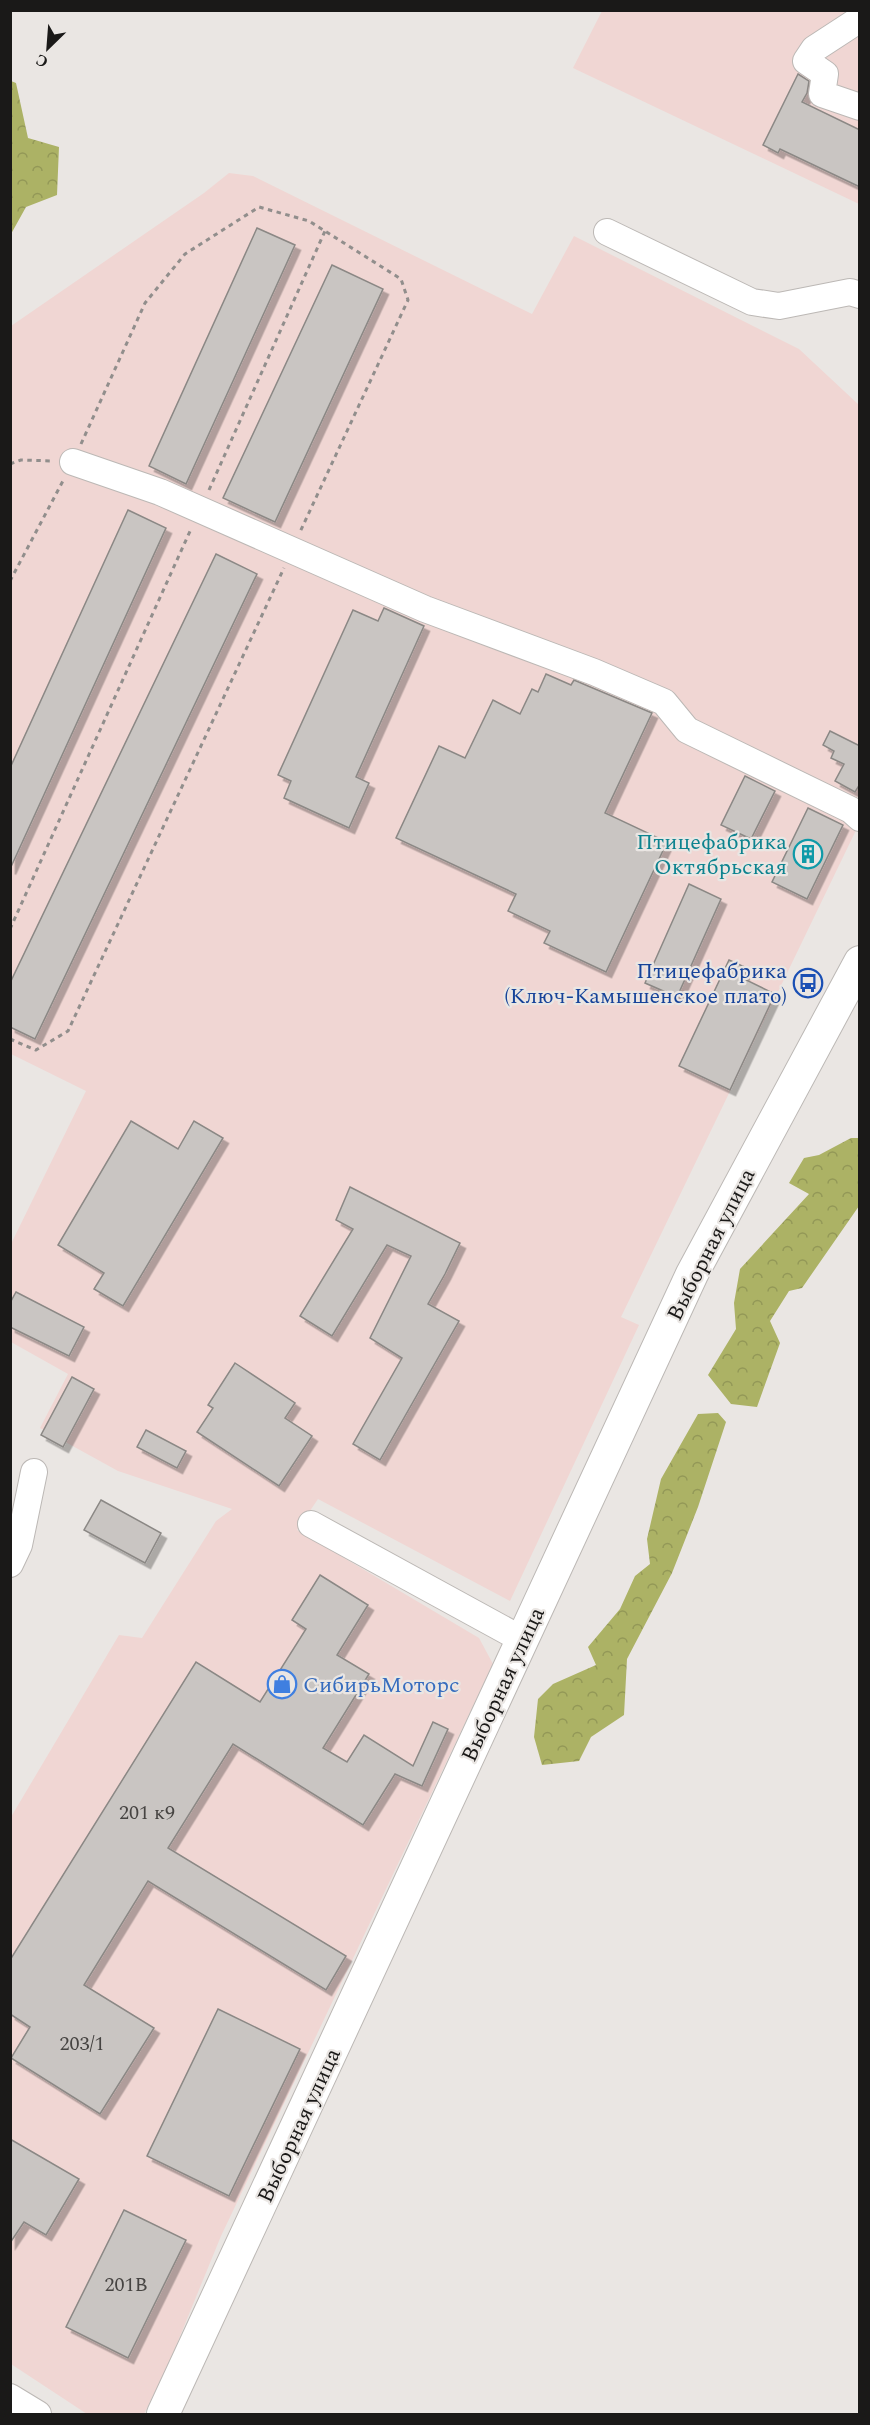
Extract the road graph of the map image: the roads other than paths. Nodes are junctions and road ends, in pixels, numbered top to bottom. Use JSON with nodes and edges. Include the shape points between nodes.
{"nodes":[{"id":1,"x":860,"y":19,"type":"edge"},
{"id":2,"x":860,"y":107,"type":"edge"},
{"id":3,"x":607,"y":232,"type":"dead end"},
{"id":4,"x":860,"y":295,"type":"edge"},
{"id":5,"x":73,"y":462,"type":"road end"},
{"id":6,"x":860,"y":818,"type":"edge"},
{"id":7,"x":860,"y":962,"type":"edge"},
{"id":8,"x":34,"y":1472,"type":"dead end"},
{"id":9,"x":311,"y":1524,"type":"dead end"},
{"id":10,"x":10,"y":1564,"type":"edge"},
{"id":11,"x":523,"y":1640,"type":"junction"},
{"id":12,"x":10,"y":2397,"type":"edge"},
{"id":13,"x":38,"y":2415,"type":"edge"},
{"id":14,"x":164,"y":2415,"type":"edge"}],
"edges":[{"from":1,"to":2,"type":"street","via":[[814,49],[807,61],[825,74],[822,94]]},
{"from":3,"to":4,"type":"street","via":[[752,302],[779,306],[850,292]]},
{"from":5,"to":6,"type":"street","via":[[160,492],[425,609],[664,702],[687,730],[851,810]]},
{"from":7,"to":11,"type":"main road","name":"Выборная улица","via":[[692,1274]]},
{"from":8,"to":10,"type":"street","via":[[19,1545]]},
{"from":9,"to":11,"type":"street"},
{"from":11,"to":14,"type":"main road","name":"Выборная улица"},
{"from":12,"to":13,"type":"street"}]}
